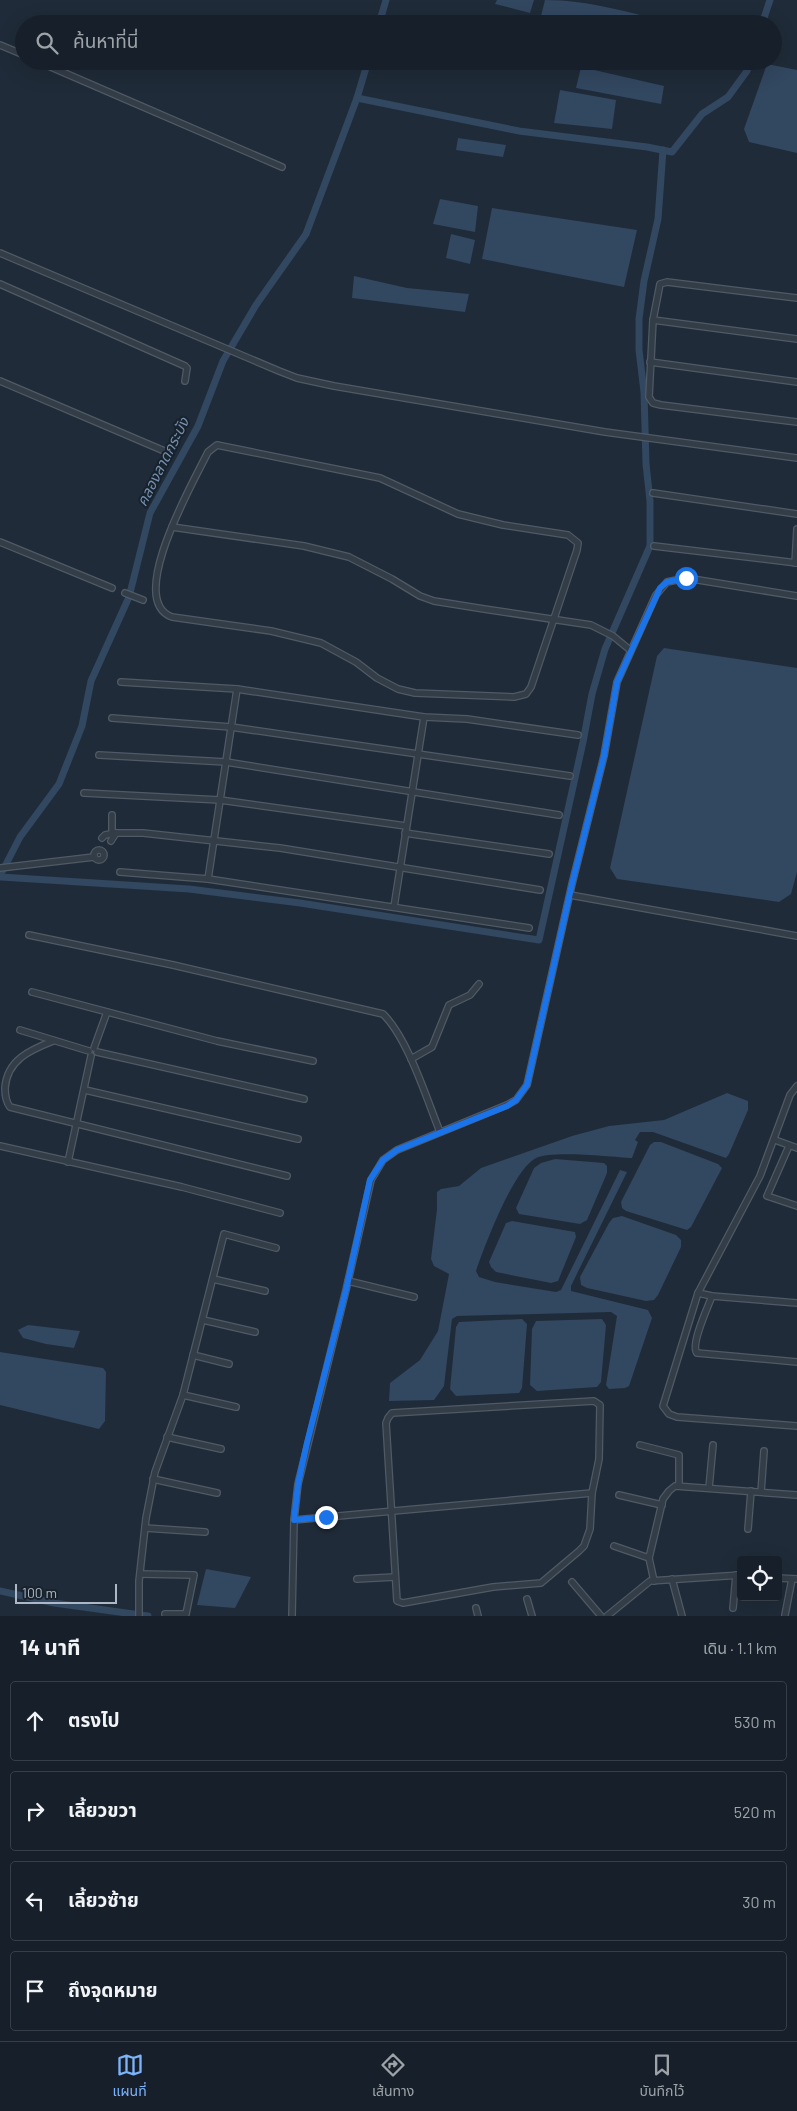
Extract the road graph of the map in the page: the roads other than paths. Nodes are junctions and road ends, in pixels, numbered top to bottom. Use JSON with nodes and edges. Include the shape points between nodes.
{"nodes":[{"id":1,"x":0,"y":45,"type":"edge"},
{"id":2,"x":15,"y":51,"type":"edge"},
{"id":3,"x":58,"y":70,"type":"edge"},
{"id":4,"x":282,"y":167,"type":"dead end"},
{"id":5,"x":0,"y":253,"type":"edge"},
{"id":6,"x":0,"y":284,"type":"edge"},
{"id":7,"x":797,"y":298,"type":"edge"},
{"id":8,"x":653,"y":320,"type":"junction"},
{"id":9,"x":797,"y":339,"type":"edge"},
{"id":10,"x":650,"y":362,"type":"junction"},
{"id":11,"x":0,"y":381,"type":"edge"},
{"id":12,"x":186,"y":381,"type":"dead end"},
{"id":13,"x":797,"y":382,"type":"edge"},
{"id":14,"x":797,"y":422,"type":"edge"},
{"id":15,"x":170,"y":453,"type":"dead end"},
{"id":16,"x":797,"y":458,"type":"edge"},
{"id":17,"x":652,"y":493,"type":"dead end"},
{"id":18,"x":797,"y":514,"type":"edge"},
{"id":19,"x":172,"y":528,"type":"junction"},
{"id":20,"x":797,"y":529,"type":"edge"},
{"id":21,"x":0,"y":542,"type":"edge"},
{"id":22,"x":654,"y":546,"type":"dead end"},
{"id":23,"x":796,"y":563,"type":"edge"},
{"id":24,"x":112,"y":588,"type":"dead end"},
{"id":25,"x":125,"y":593,"type":"dead end"},
{"id":26,"x":797,"y":596,"type":"edge"},
{"id":27,"x":143,"y":600,"type":"dead end"},
{"id":28,"x":554,"y":620,"type":"junction"},
{"id":29,"x":630,"y":650,"type":"junction"},
{"id":30,"x":122,"y":682,"type":"dead end"},
{"id":31,"x":237,"y":690,"type":"junction"},
{"id":32,"x":424,"y":717,"type":"junction"},
{"id":33,"x":112,"y":718,"type":"dead end"},
{"id":34,"x":231,"y":727,"type":"junction"},
{"id":35,"x":578,"y":735,"type":"dead end"},
{"id":36,"x":99,"y":754,"type":"dead end"},
{"id":37,"x":418,"y":754,"type":"junction"},
{"id":38,"x":226,"y":762,"type":"junction"},
{"id":39,"x":570,"y":776,"type":"dead end"},
{"id":40,"x":84,"y":793,"type":"dead end"},
{"id":41,"x":412,"y":793,"type":"junction"},
{"id":42,"x":220,"y":800,"type":"junction"},
{"id":43,"x":112,"y":815,"type":"dead end"},
{"id":44,"x":559,"y":815,"type":"dead end"},
{"id":45,"x":406,"y":826,"type":"junction"},
{"id":46,"x":405,"y":833,"type":"junction"},
{"id":47,"x":112,"y":839,"type":"junction"},
{"id":48,"x":213,"y":841,"type":"junction"},
{"id":49,"x":98,"y":850,"type":"junction"},
{"id":50,"x":104,"y":853,"type":"junction"},
{"id":51,"x":549,"y":854,"type":"dead end"},
{"id":52,"x":94,"y":856,"type":"junction"},
{"id":53,"x":0,"y":868,"type":"edge"},
{"id":54,"x":400,"y":868,"type":"junction"},
{"id":55,"x":120,"y":872,"type":"dead end"},
{"id":56,"x":208,"y":879,"type":"junction"},
{"id":57,"x":540,"y":890,"type":"dead end"},
{"id":58,"x":570,"y":895,"type":"junction"},
{"id":59,"x":394,"y":908,"type":"junction"},
{"id":60,"x":529,"y":928,"type":"dead end"},
{"id":61,"x":29,"y":935,"type":"dead end"},
{"id":62,"x":797,"y":936,"type":"edge"},
{"id":63,"x":479,"y":984,"type":"dead end"},
{"id":64,"x":32,"y":992,"type":"dead end"},
{"id":65,"x":107,"y":1012,"type":"junction"},
{"id":66,"x":20,"y":1030,"type":"dead end"},
{"id":67,"x":53,"y":1042,"type":"junction"},
{"id":68,"x":93,"y":1052,"type":"junction"},
{"id":69,"x":411,"y":1058,"type":"junction"},
{"id":70,"x":313,"y":1062,"type":"dead end"},
{"id":71,"x":3,"y":1077,"type":"edge"},
{"id":72,"x":797,"y":1086,"type":"edge"},
{"id":73,"x":86,"y":1090,"type":"junction"},
{"id":74,"x":3,"y":1096,"type":"edge"},
{"id":75,"x":304,"y":1099,"type":"dead end"},
{"id":76,"x":78,"y":1124,"type":"junction"},
{"id":77,"x":440,"y":1132,"type":"junction"},
{"id":78,"x":298,"y":1139,"type":"dead end"},
{"id":79,"x":775,"y":1140,"type":"junction"},
{"id":80,"x":0,"y":1146,"type":"edge"},
{"id":81,"x":789,"y":1146,"type":"junction"},
{"id":82,"x":797,"y":1148,"type":"edge"},
{"id":83,"x":68,"y":1162,"type":"junction"},
{"id":84,"x":287,"y":1176,"type":"dead end"},
{"id":85,"x":797,"y":1206,"type":"edge"},
{"id":86,"x":280,"y":1213,"type":"dead end"},
{"id":87,"x":276,"y":1248,"type":"dead end"},
{"id":88,"x":213,"y":1279,"type":"junction"},
{"id":89,"x":348,"y":1281,"type":"junction"},
{"id":90,"x":265,"y":1291,"type":"dead end"},
{"id":91,"x":698,"y":1292,"type":"junction"},
{"id":92,"x":712,"y":1296,"type":"junction"},
{"id":93,"x":414,"y":1297,"type":"dead end"},
{"id":94,"x":797,"y":1303,"type":"edge"},
{"id":95,"x":203,"y":1320,"type":"junction"},
{"id":96,"x":255,"y":1332,"type":"dead end"},
{"id":97,"x":193,"y":1356,"type":"junction"},
{"id":98,"x":797,"y":1362,"type":"edge"},
{"id":99,"x":229,"y":1364,"type":"dead end"},
{"id":100,"x":183,"y":1395,"type":"junction"},
{"id":101,"x":236,"y":1407,"type":"dead end"},
{"id":102,"x":797,"y":1426,"type":"edge"},
{"id":103,"x":167,"y":1437,"type":"junction"},
{"id":104,"x":640,"y":1444,"type":"dead end"},
{"id":105,"x":713,"y":1445,"type":"dead end"},
{"id":106,"x":221,"y":1449,"type":"dead end"},
{"id":107,"x":764,"y":1451,"type":"dead end"},
{"id":108,"x":154,"y":1479,"type":"junction"},
{"id":109,"x":679,"y":1486,"type":"junction"},
{"id":110,"x":709,"y":1488,"type":"junction"},
{"id":111,"x":751,"y":1492,"type":"junction"},
{"id":112,"x":761,"y":1492,"type":"junction"},
{"id":113,"x":217,"y":1493,"type":"dead end"},
{"id":114,"x":592,"y":1493,"type":"junction"},
{"id":115,"x":619,"y":1494,"type":"dead end"},
{"id":116,"x":797,"y":1495,"type":"edge"},
{"id":117,"x":662,"y":1505,"type":"junction"},
{"id":118,"x":391,"y":1511,"type":"junction"},
{"id":119,"x":294,"y":1520,"type":"junction"},
{"id":120,"x":145,"y":1528,"type":"junction"},
{"id":121,"x":748,"y":1529,"type":"dead end"},
{"id":122,"x":205,"y":1532,"type":"dead end"},
{"id":123,"x":614,"y":1546,"type":"dead end"},
{"id":124,"x":649,"y":1558,"type":"junction"},
{"id":125,"x":140,"y":1574,"type":"junction"},
{"id":126,"x":737,"y":1575,"type":"edge"},
{"id":127,"x":395,"y":1577,"type":"junction"},
{"id":128,"x":782,"y":1578,"type":"edge"},
{"id":129,"x":357,"y":1579,"type":"dead end"},
{"id":130,"x":795,"y":1579,"type":"edge"},
{"id":131,"x":672,"y":1580,"type":"junction"},
{"id":132,"x":654,"y":1581,"type":"junction"},
{"id":133,"x":572,"y":1582,"type":"dead end"},
{"id":134,"x":737,"y":1582,"type":"edge"},
{"id":135,"x":527,"y":1600,"type":"dead end"},
{"id":136,"x":476,"y":1608,"type":"dead end"},
{"id":137,"x":733,"y":1608,"type":"dead end"},
{"id":138,"x":165,"y":1614,"type":"dead end"},
{"id":139,"x":292,"y":1614,"type":"edge"},
{"id":140,"x":785,"y":1615,"type":"edge"},
{"id":141,"x":139,"y":1616,"type":"edge"},
{"id":142,"x":478,"y":1616,"type":"edge"},
{"id":143,"x":532,"y":1616,"type":"edge"},
{"id":144,"x":601,"y":1616,"type":"edge"},
{"id":145,"x":608,"y":1616,"type":"edge"},
{"id":146,"x":682,"y":1616,"type":"edge"}],
"edges":[{"from":1,"to":2,"type":"street"},
{"from":3,"to":4,"type":"street"},
{"from":5,"to":16,"type":"street","via":[[297,378],[605,432]]},
{"from":6,"to":12,"type":"street","via":[[186,366]]},
{"from":7,"to":8,"type":"street","via":[[667,282],[658,288]]},
{"from":8,"to":9,"type":"street"},
{"from":8,"to":10,"type":"street"},
{"from":10,"to":13,"type":"street"},
{"from":10,"to":14,"type":"street","via":[[649,397],[653,403]]},
{"from":11,"to":15,"type":"street"},
{"from":17,"to":18,"type":"street"},
{"from":19,"to":28,"type":"street","via":[[304,546],[349,557],[434,601]]},
{"from":19,"to":28,"type":"street","via":[[165,543],[155,588],[157,604],[164,614],[271,631],[321,643],[398,689],[415,693],[514,697],[526,694]]},
{"from":19,"to":28,"type":"street","via":[[208,452],[217,445],[380,478],[458,514],[573,537],[578,543],[577,550]]},
{"from":20,"to":23,"type":"street"},
{"from":21,"to":24,"type":"street"},
{"from":22,"to":23,"type":"street"},
{"from":25,"to":27,"type":"street"},
{"from":26,"to":29,"type":"street","via":[[686,578],[667,582],[660,588]]},
{"from":28,"to":29,"type":"street","via":[[603,630]]},
{"from":29,"to":58,"type":"street","via":[[617,682],[602,764]]},
{"from":30,"to":31,"type":"street"},
{"from":31,"to":32,"type":"street"},
{"from":31,"to":34,"type":"street"},
{"from":32,"to":35,"type":"street","via":[[467,719]]},
{"from":32,"to":37,"type":"street"},
{"from":33,"to":34,"type":"street"},
{"from":34,"to":37,"type":"street"},
{"from":34,"to":38,"type":"street"},
{"from":36,"to":38,"type":"street"},
{"from":37,"to":39,"type":"street"},
{"from":37,"to":41,"type":"street"},
{"from":38,"to":41,"type":"street"},
{"from":38,"to":42,"type":"street"},
{"from":40,"to":42,"type":"street"},
{"from":41,"to":44,"type":"street"},
{"from":41,"to":45,"type":"street"},
{"from":42,"to":45,"type":"street"},
{"from":42,"to":48,"type":"street"},
{"from":43,"to":47,"type":"street"},
{"from":45,"to":46,"type":"street"},
{"from":46,"to":51,"type":"street"},
{"from":46,"to":54,"type":"street"},
{"from":47,"to":48,"type":"street","via":[[143,833]]},
{"from":47,"to":49,"type":"street","via":[[101,841]]},
{"from":47,"to":50,"type":"street"},
{"from":48,"to":54,"type":"street","via":[[280,848]]},
{"from":48,"to":56,"type":"street"},
{"from":49,"to":50,"type":"street"},
{"from":49,"to":52,"type":"street"},
{"from":50,"to":52,"type":"street","via":[[100,861]]},
{"from":52,"to":53,"type":"street"},
{"from":54,"to":57,"type":"street"},
{"from":54,"to":59,"type":"street"},
{"from":55,"to":56,"type":"street"},
{"from":56,"to":59,"type":"street"},
{"from":58,"to":62,"type":"street"},
{"from":58,"to":77,"type":"street","via":[[527,1085],[507,1106]]},
{"from":59,"to":60,"type":"street"},
{"from":61,"to":69,"type":"street","via":[[383,1014]]},
{"from":63,"to":69,"type":"street","via":[[470,995],[449,1005],[432,1047]]},
{"from":64,"to":65,"type":"street"},
{"from":65,"to":68,"type":"street"},
{"from":65,"to":70,"type":"street","via":[[217,1042]]},
{"from":66,"to":67,"type":"street"},
{"from":67,"to":68,"type":"street"},
{"from":67,"to":71,"type":"street","via":[[18,1059]]},
{"from":68,"to":73,"type":"street"},
{"from":68,"to":75,"type":"street"},
{"from":69,"to":77,"type":"street"},
{"from":71,"to":74,"type":"street"},
{"from":72,"to":79,"type":"street","via":[[790,1095]]},
{"from":73,"to":76,"type":"street"},
{"from":73,"to":78,"type":"street"},
{"from":74,"to":76,"type":"street","via":[[8,1105],[18,1110]]},
{"from":76,"to":83,"type":"street"},
{"from":76,"to":84,"type":"street"},
{"from":77,"to":89,"type":"street","via":[[397,1150],[377,1168],[370,1180]]},
{"from":79,"to":81,"type":"street"},
{"from":79,"to":91,"type":"street","via":[[760,1176]]},
{"from":80,"to":83,"type":"street"},
{"from":81,"to":82,"type":"street"},
{"from":81,"to":85,"type":"street","via":[[767,1196]]},
{"from":83,"to":86,"type":"street","via":[[182,1186]]},
{"from":87,"to":88,"type":"street","via":[[224,1234]]},
{"from":88,"to":90,"type":"street"},
{"from":88,"to":95,"type":"street"},
{"from":89,"to":93,"type":"street"},
{"from":89,"to":119,"type":"street","via":[[307,1443]]},
{"from":91,"to":92,"type":"street"},
{"from":91,"to":102,"type":"street","via":[[663,1401],[664,1410],[678,1417]]},
{"from":92,"to":94,"type":"street"},
{"from":92,"to":98,"type":"street","via":[[695,1352]]},
{"from":95,"to":96,"type":"street"},
{"from":95,"to":97,"type":"street"},
{"from":97,"to":99,"type":"street"},
{"from":97,"to":100,"type":"street"},
{"from":100,"to":101,"type":"street"},
{"from":100,"to":103,"type":"street"},
{"from":103,"to":106,"type":"street"},
{"from":103,"to":108,"type":"street"},
{"from":104,"to":109,"type":"street","via":[[679,1455]]},
{"from":105,"to":110,"type":"street"},
{"from":107,"to":112,"type":"street"},
{"from":108,"to":113,"type":"street"},
{"from":108,"to":120,"type":"street"},
{"from":109,"to":110,"type":"street"},
{"from":109,"to":117,"type":"street","via":[[669,1491]]},
{"from":110,"to":111,"type":"street"},
{"from":111,"to":112,"type":"street"},
{"from":111,"to":121,"type":"street"},
{"from":112,"to":116,"type":"street"},
{"from":114,"to":118,"type":"street"},
{"from":114,"to":118,"type":"street","via":[[599,1459],[600,1406],[596,1401],[392,1413],[386,1423]]},
{"from":114,"to":127,"type":"street","via":[[590,1529],[584,1546],[541,1583],[493,1587],[403,1604],[396,1598]]},
{"from":115,"to":117,"type":"street"},
{"from":117,"to":124,"type":"street"},
{"from":118,"to":119,"type":"street"},
{"from":118,"to":127,"type":"street"},
{"from":119,"to":139,"type":"street"},
{"from":120,"to":122,"type":"street"},
{"from":120,"to":125,"type":"street"},
{"from":123,"to":124,"type":"street"},
{"from":124,"to":132,"type":"street"},
{"from":125,"to":138,"type":"street","via":[[194,1575],[186,1614]]},
{"from":125,"to":141,"type":"street"},
{"from":126,"to":131,"type":"street"},
{"from":127,"to":129,"type":"street"},
{"from":128,"to":130,"type":"street"},
{"from":130,"to":140,"type":"street"},
{"from":131,"to":132,"type":"street"},
{"from":131,"to":146,"type":"street"},
{"from":132,"to":145,"type":"street"},
{"from":133,"to":144,"type":"street"},
{"from":134,"to":137,"type":"street"},
{"from":135,"to":143,"type":"street"},
{"from":136,"to":142,"type":"street"}]}
